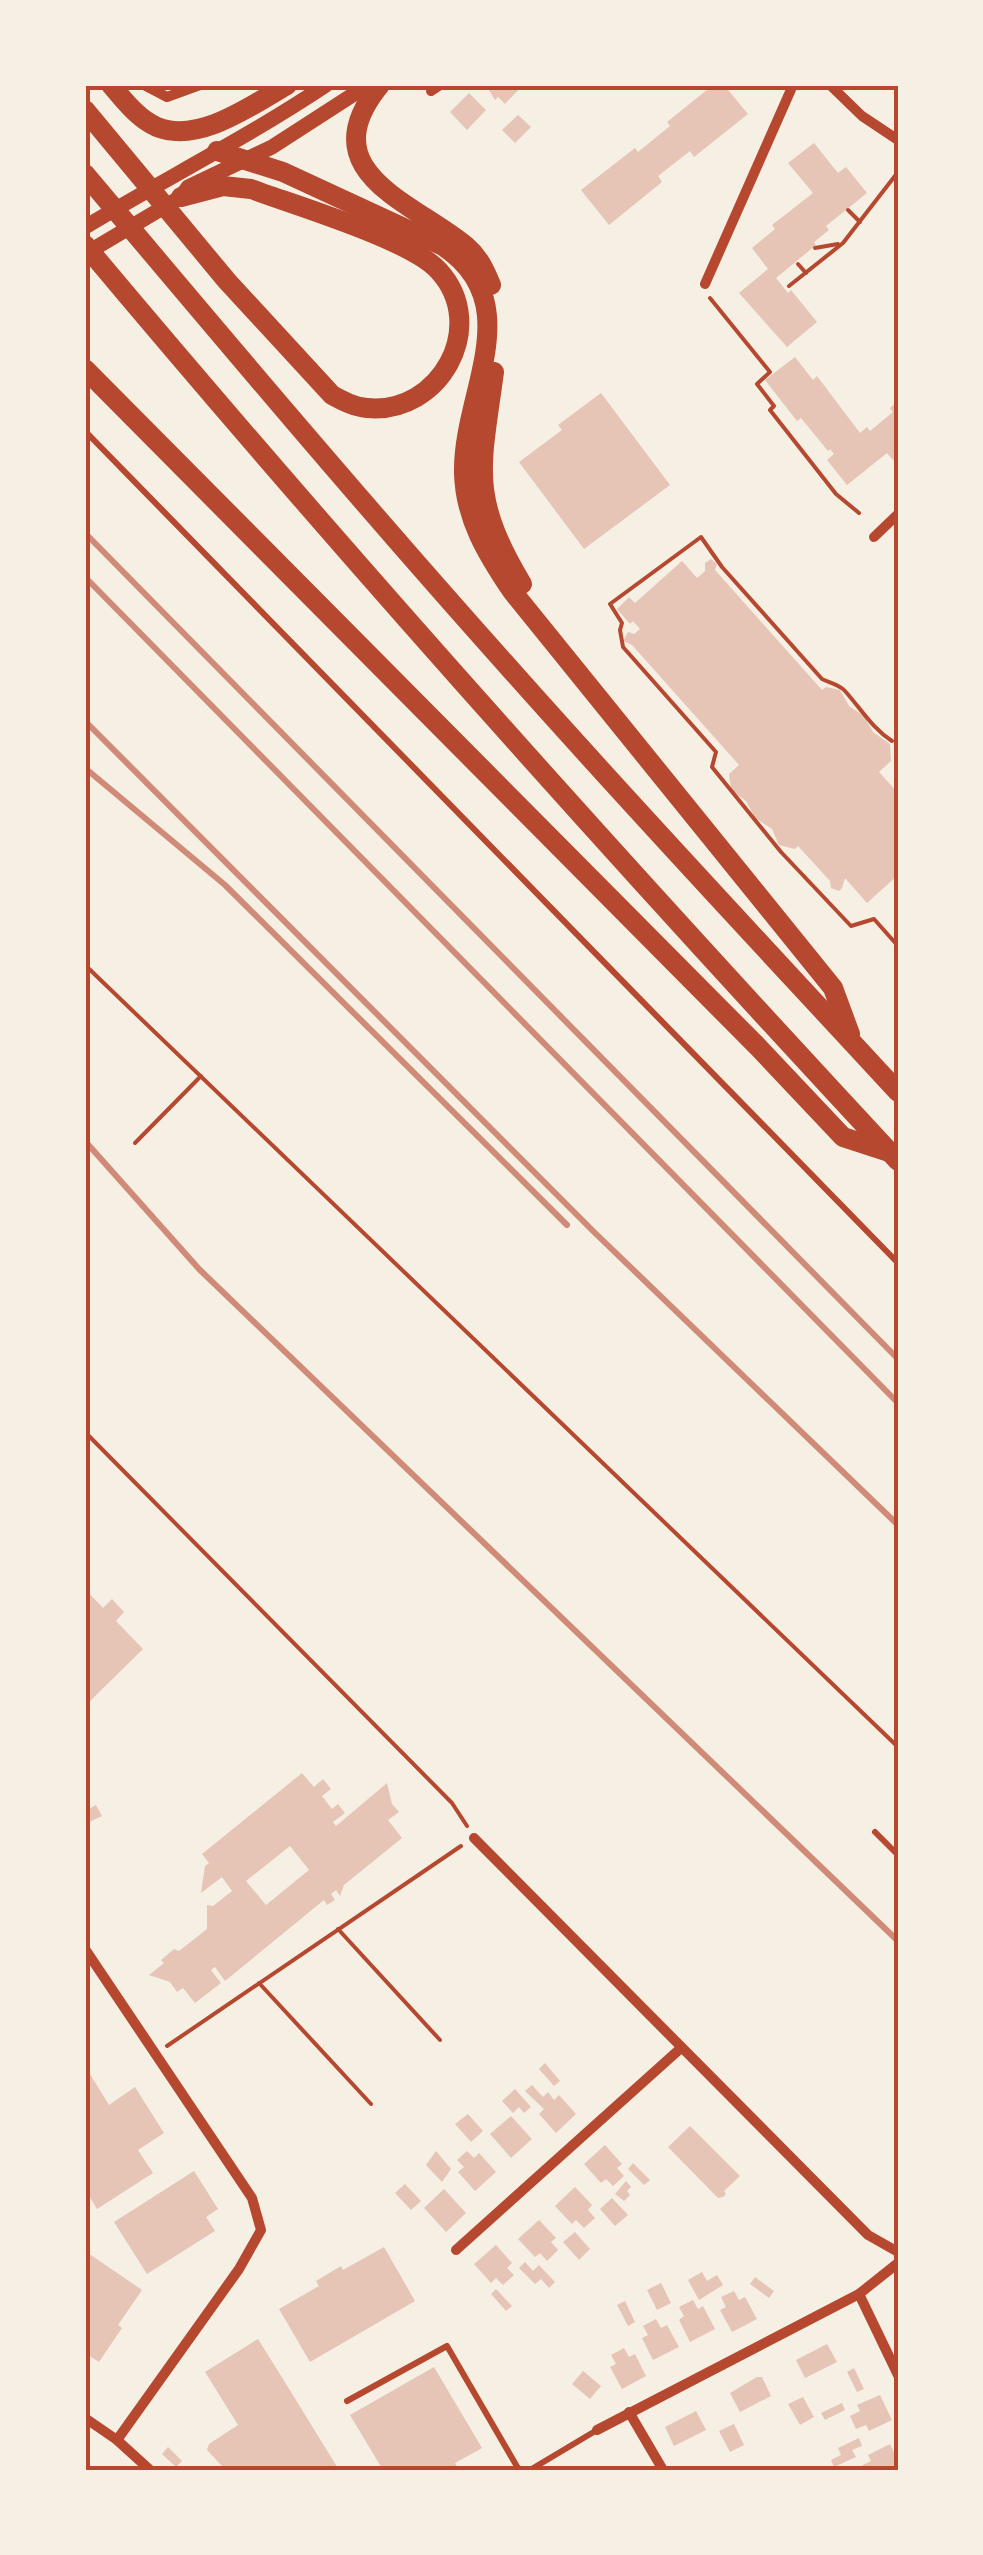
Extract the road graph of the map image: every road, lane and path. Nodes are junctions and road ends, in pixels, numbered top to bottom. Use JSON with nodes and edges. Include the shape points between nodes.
{"nodes":[{"id":1,"x":111,"y":85,"type":"edge"},
{"id":2,"x":144,"y":85,"type":"edge"},
{"id":3,"x":200,"y":85,"type":"edge"},
{"id":4,"x":288,"y":85,"type":"edge"},
{"id":5,"x":326,"y":85,"type":"edge"},
{"id":6,"x":368,"y":85,"type":"edge"},
{"id":7,"x":380,"y":85,"type":"edge"},
{"id":8,"x":793,"y":85,"type":"edge"},
{"id":9,"x":830,"y":85,"type":"edge"},
{"id":10,"x":85,"y":110,"type":"edge"},
{"id":11,"x":898,"y":140,"type":"edge"},
{"id":12,"x":217,"y":151,"type":"junction"},
{"id":13,"x":247,"y":160,"type":"junction"},
{"id":14,"x":898,"y":172,"type":"edge"},
{"id":15,"x":85,"y":174,"type":"edge"},
{"id":16,"x":181,"y":196,"type":"junction"},
{"id":17,"x":848,"y":210,"type":"dead end"},
{"id":18,"x":860,"y":222,"type":"junction"},
{"id":19,"x":85,"y":227,"type":"edge"},
{"id":20,"x":843,"y":243,"type":"junction"},
{"id":21,"x":85,"y":246,"type":"edge"},
{"id":22,"x":815,"y":248,"type":"dead end"},
{"id":23,"x":85,"y":254,"type":"edge"},
{"id":24,"x":798,"y":264,"type":"dead end"},
{"id":25,"x":806,"y":273,"type":"junction"},
{"id":26,"x":705,"y":284,"type":"joint"},
{"id":27,"x":789,"y":286,"type":"dead end"},
{"id":28,"x":85,"y":369,"type":"edge"},
{"id":29,"x":85,"y":431,"type":"edge"},
{"id":30,"x":860,"y":513,"type":"dead end"},
{"id":31,"x":898,"y":514,"type":"edge"},
{"id":32,"x":874,"y":537,"type":"dead end"},
{"id":33,"x":566,"y":658,"type":"junction"},
{"id":34,"x":892,"y":740,"type":"dead end"},
{"id":35,"x":898,"y":946,"type":"edge"},
{"id":36,"x":85,"y":964,"type":"edge"},
{"id":37,"x":854,"y":1045,"type":"junction"},
{"id":38,"x":201,"y":1076,"type":"junction"},
{"id":39,"x":898,"y":1092,"type":"edge"},
{"id":40,"x":134,"y":1143,"type":"dead end"},
{"id":41,"x":894,"y":1157,"type":"edge"},
{"id":42,"x":898,"y":1263,"type":"edge"},
{"id":43,"x":85,"y":1432,"type":"edge"},
{"id":44,"x":898,"y":1747,"type":"edge"},
{"id":45,"x":875,"y":1832,"type":"dead end"},
{"id":46,"x":474,"y":1838,"type":"junction"},
{"id":47,"x":898,"y":1855,"type":"edge"},
{"id":48,"x":338,"y":1929,"type":"junction"},
{"id":49,"x":85,"y":1949,"type":"edge"},
{"id":50,"x":259,"y":1983,"type":"junction"},
{"id":51,"x":440,"y":2040,"type":"dead end"},
{"id":52,"x":680,"y":2048,"type":"junction"},
{"id":53,"x":154,"y":2054,"type":"junction"},
{"id":54,"x":371,"y":2104,"type":"dead end"},
{"id":55,"x":456,"y":2250,"type":"dead end"},
{"id":56,"x":898,"y":2252,"type":"edge"},
{"id":57,"x":898,"y":2263,"type":"edge"},
{"id":58,"x":859,"y":2294,"type":"junction"},
{"id":59,"x":898,"y":2376,"type":"edge"},
{"id":60,"x":347,"y":2401,"type":"dead end"},
{"id":61,"x":629,"y":2412,"type":"junction"},
{"id":62,"x":85,"y":2418,"type":"edge"},
{"id":63,"x":597,"y":2430,"type":"joint"},
{"id":64,"x":117,"y":2440,"type":"junction"},
{"id":65,"x":150,"y":2470,"type":"edge"},
{"id":66,"x":519,"y":2470,"type":"edge"},
{"id":67,"x":530,"y":2470,"type":"edge"},
{"id":68,"x":663,"y":2470,"type":"edge"}],
"edges":[{"from":1,"to":4,"type":"highway","via":[[155,126],[189,131]]},
{"from":2,"to":3,"type":"street","via":[[167,97]]},
{"from":5,"to":12,"type":"street"},
{"from":6,"to":13,"type":"street"},
{"from":7,"to":33,"type":"highway","via":[[357,132],[369,176],[465,246],[493,289],[500,325],[481,452],[482,492],[490,524]]},
{"from":8,"to":26,"type":"street"},
{"from":9,"to":11,"type":"street"},
{"from":10,"to":16,"type":"highway","via":[[332,395],[370,409],[411,401],[452,360],[460,331],[455,294],[415,252],[251,189],[223,186]]},
{"from":12,"to":13,"type":"highway"},
{"from":12,"to":19,"type":"street"},
{"from":13,"to":16,"type":"street"},
{"from":13,"to":33,"type":"highway","via":[[442,246],[477,280],[487,306],[488,341],[466,438],[466,502],[488,556]]},
{"from":14,"to":18,"type":"path"},
{"from":15,"to":37,"type":"highway","via":[[502,660]]},
{"from":16,"to":23,"type":"street"},
{"from":17,"to":18,"type":"path"},
{"from":18,"to":20,"type":"path"},
{"from":20,"to":22,"type":"path"},
{"from":20,"to":25,"type":"path"},
{"from":21,"to":41,"type":"highway","via":[[470,694]]},
{"from":24,"to":25,"type":"path"},
{"from":25,"to":27,"type":"path"},
{"from":26,"to":30,"type":"path","via":[[770,372],[756,384],[774,406],[770,410],[836,494]]},
{"from":28,"to":41,"type":"highway","via":[[842,1137]]},
{"from":29,"to":42,"type":"lane"},
{"from":31,"to":32,"type":"street"},
{"from":33,"to":37,"type":"highway","via":[[833,988]]},
{"from":34,"to":35,"type":"path","via":[[842,687],[822,679],[701,537],[610,604],[622,623],[623,647],[716,752],[712,767],[781,852],[851,926],[874,920]]},
{"from":36,"to":38,"type":"path"},
{"from":37,"to":39,"type":"highway"},
{"from":38,"to":40,"type":"path"},
{"from":38,"to":44,"type":"path"},
{"from":43,"to":46,"type":"path","via":[[452,1803]]},
{"from":45,"to":47,"type":"lane"},
{"from":46,"to":48,"type":"path"},
{"from":46,"to":52,"type":"street"},
{"from":48,"to":50,"type":"path"},
{"from":48,"to":51,"type":"path"},
{"from":49,"to":53,"type":"street"},
{"from":50,"to":53,"type":"path"},
{"from":50,"to":54,"type":"path"},
{"from":52,"to":55,"type":"street"},
{"from":52,"to":56,"type":"street","via":[[868,2235]]},
{"from":53,"to":64,"type":"street","via":[[252,2198],[261,2230],[240,2270]]},
{"from":57,"to":58,"type":"street"},
{"from":58,"to":59,"type":"street"},
{"from":58,"to":61,"type":"street"},
{"from":60,"to":66,"type":"lane","via":[[447,2346]]},
{"from":61,"to":63,"type":"street"},
{"from":61,"to":68,"type":"street"},
{"from":62,"to":64,"type":"street"},
{"from":63,"to":67,"type":"lane"},
{"from":64,"to":65,"type":"street"}]}
